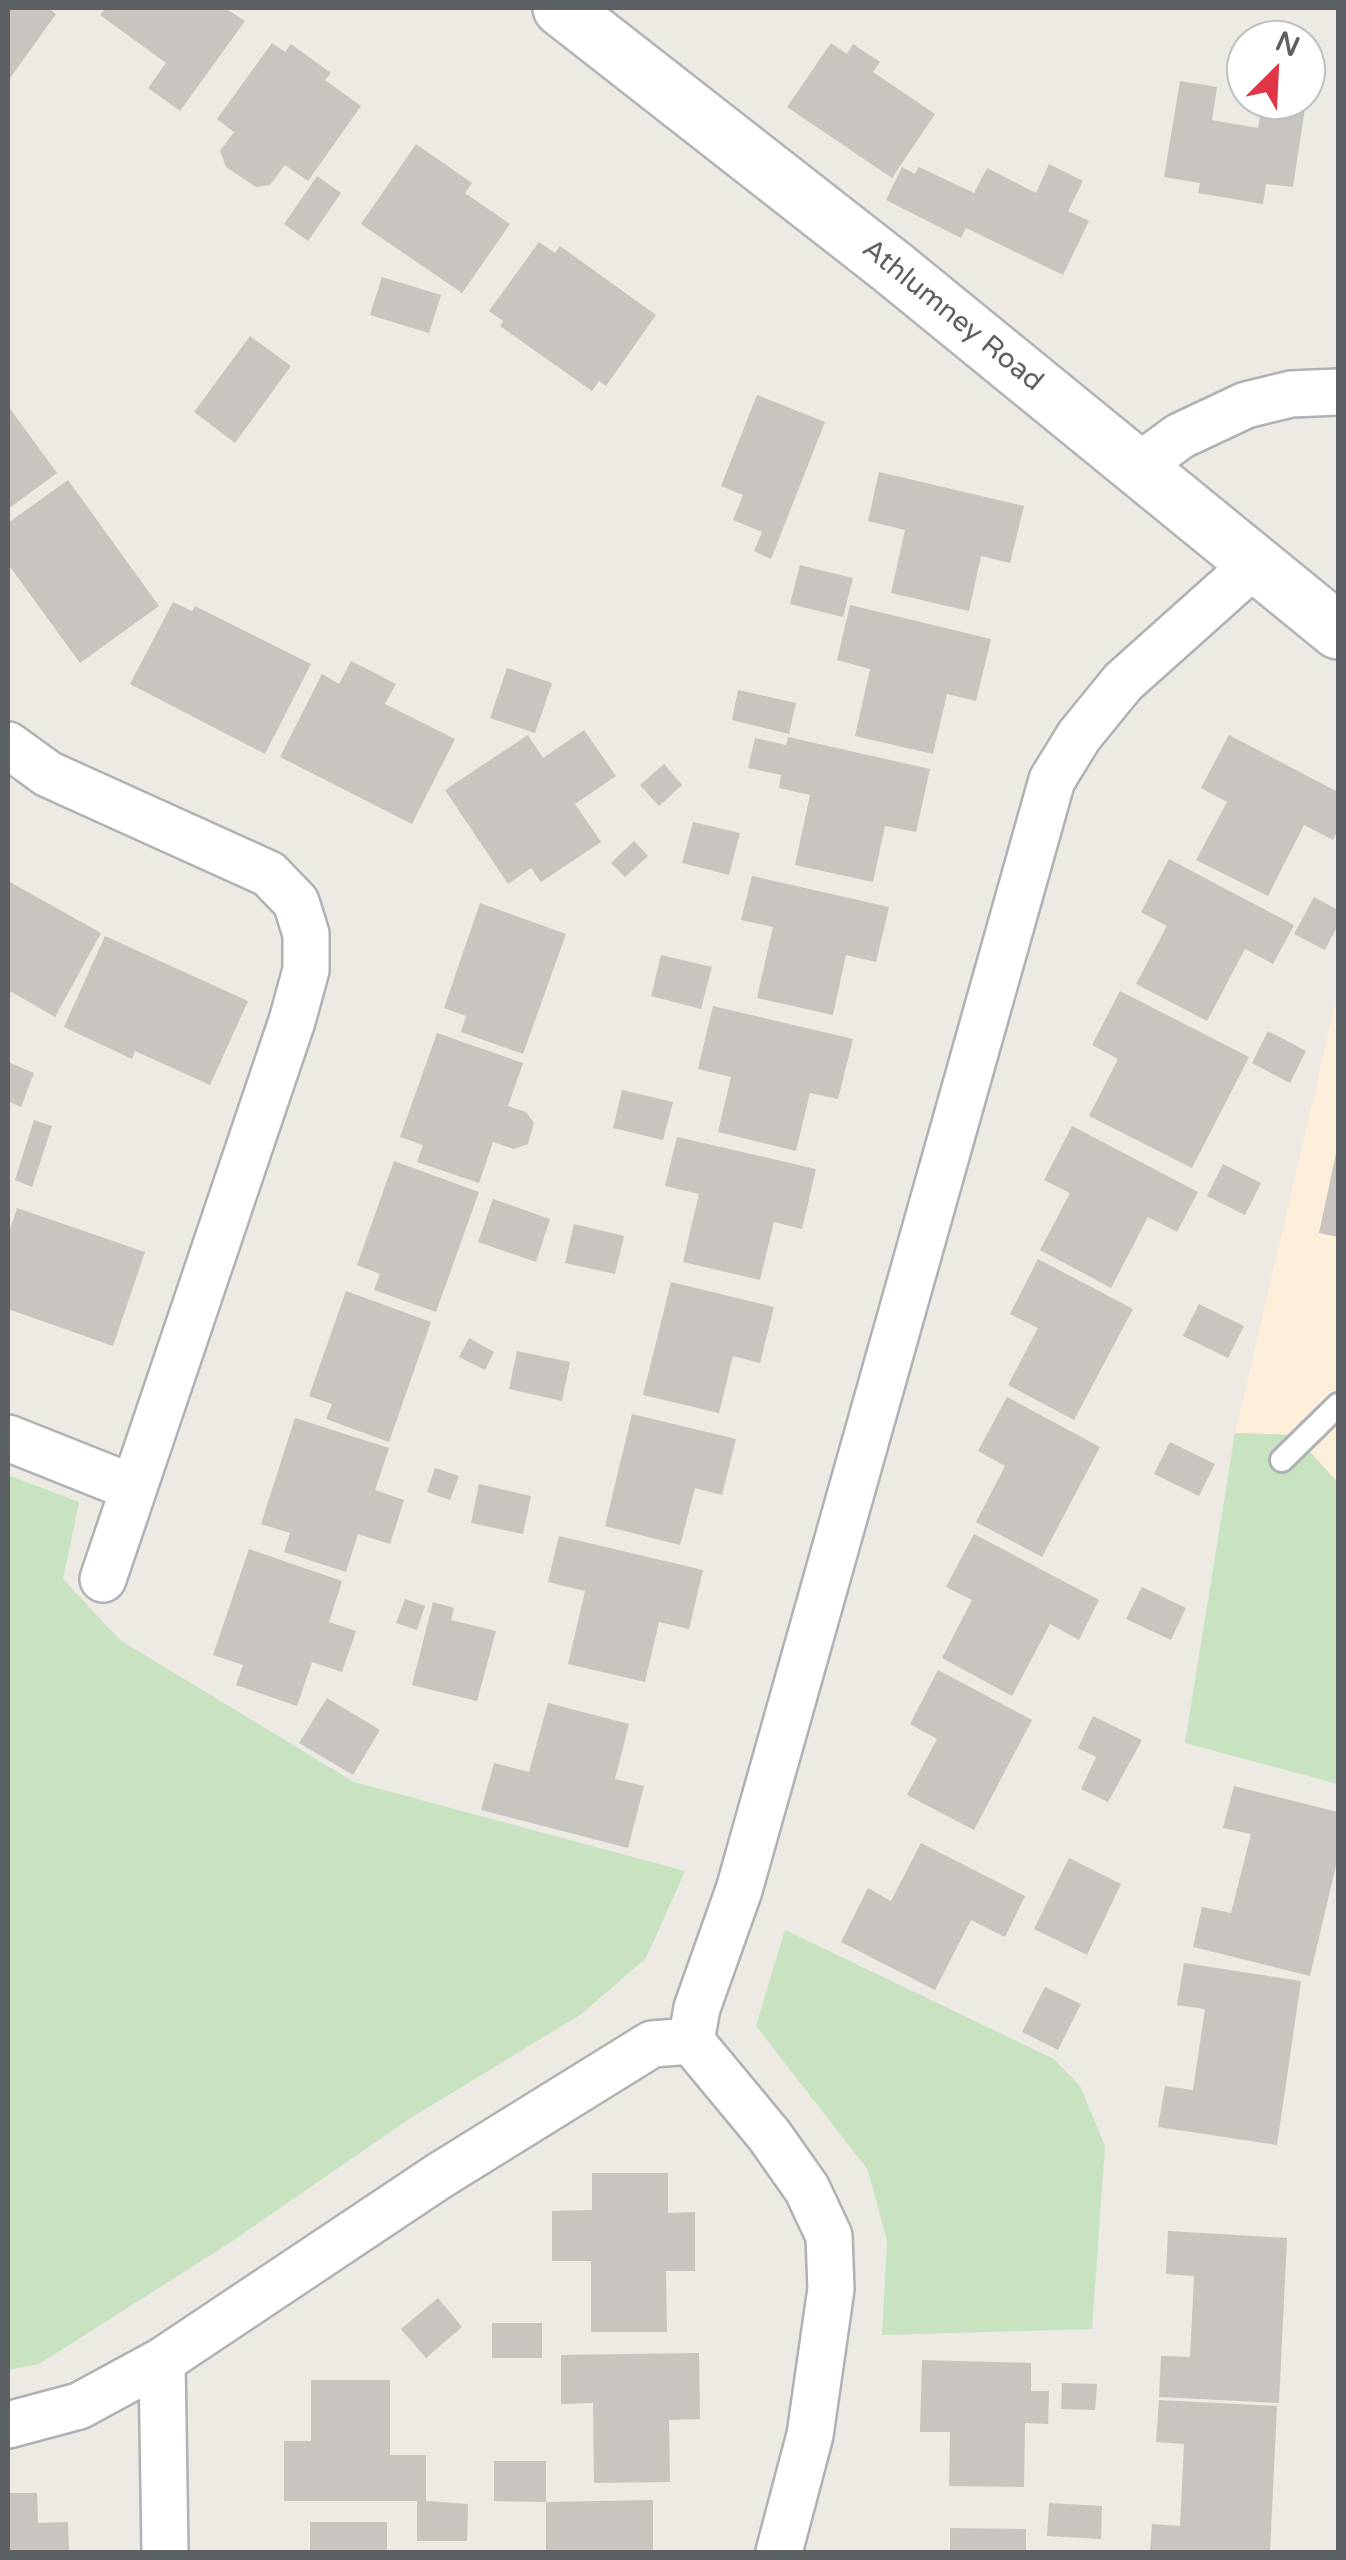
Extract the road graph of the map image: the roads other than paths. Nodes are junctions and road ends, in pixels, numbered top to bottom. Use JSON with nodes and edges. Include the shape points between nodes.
{"nodes":[{"id":1,"x":561,"y":8,"type":"edge"},
{"id":2,"x":1338,"y":392,"type":"edge"},
{"id":3,"x":1140,"y":466,"type":"junction"},
{"id":4,"x":1256,"y":563,"type":"junction"},
{"id":5,"x":1338,"y":631,"type":"edge"},
{"id":6,"x":8,"y":745,"type":"edge"},
{"id":7,"x":1338,"y":1405,"type":"edge"},
{"id":8,"x":8,"y":1438,"type":"edge"},
{"id":9,"x":1282,"y":1460,"type":"dead end"},
{"id":10,"x":131,"y":1487,"type":"junction"},
{"id":11,"x":103,"y":1579,"type":"dead end"},
{"id":12,"x":691,"y":2040,"type":"junction"},
{"id":13,"x":162,"y":2360,"type":"junction"},
{"id":14,"x":8,"y":2425,"type":"edge"},
{"id":15,"x":165,"y":2552,"type":"edge"},
{"id":16,"x":778,"y":2552,"type":"edge"}],
"edges":[{"from":1,"to":3,"type":"main road","name":"Athlumney Road"},
{"from":2,"to":3,"type":"street","via":[[1246,405],[1180,436]]},
{"from":3,"to":4,"type":"main road","name":"Athlumney Road"},
{"from":4,"to":5,"type":"main road","name":"Athlumney Road"},
{"from":4,"to":12,"type":"street","via":[[1123,682],[1052,780]]},
{"from":6,"to":10,"type":"street","via":[[48,774],[269,874],[296,902],[306,934],[306,970],[292,1020]]},
{"from":7,"to":9,"type":"lane"},
{"from":8,"to":10,"type":"street"},
{"from":10,"to":11,"type":"street"},
{"from":12,"to":13,"type":"street","via":[[652,2044]]},
{"from":12,"to":16,"type":"street","via":[[769,2134],[829,2236],[831,2289],[810,2435]]},
{"from":13,"to":14,"type":"street","via":[[79,2406]]},
{"from":13,"to":15,"type":"street"}]}
